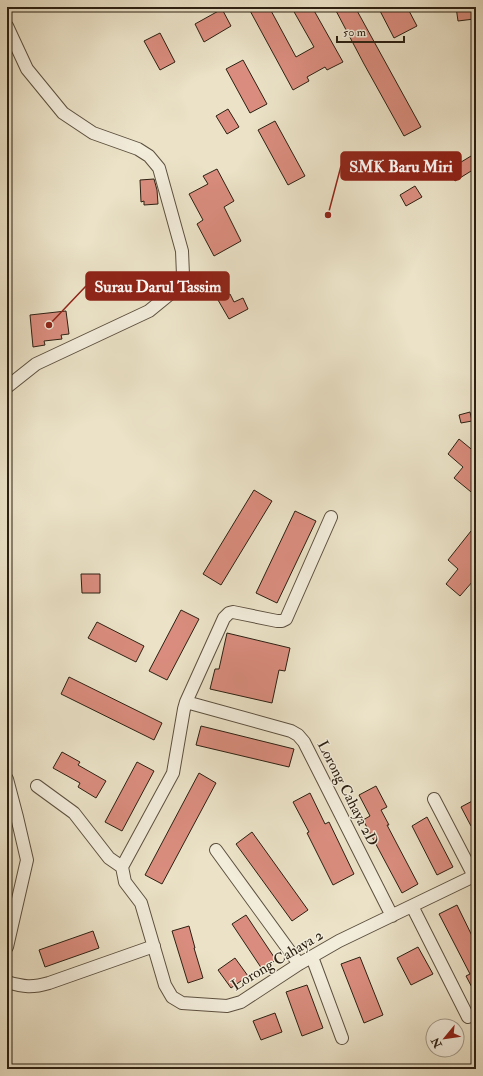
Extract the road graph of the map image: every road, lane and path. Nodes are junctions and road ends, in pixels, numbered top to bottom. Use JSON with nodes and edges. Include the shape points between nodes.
{"nodes":[{"id":1,"x":7,"y":26,"type":"edge"},
{"id":2,"x":7,"y":387,"type":"edge"},
{"id":3,"x":331,"y":517,"type":"dead end"},
{"id":4,"x":186,"y":702,"type":"junction"},
{"id":5,"x":7,"y":780,"type":"edge"},
{"id":6,"x":37,"y":786,"type":"dead end"},
{"id":7,"x":434,"y":799,"type":"dead end"},
{"id":8,"x":216,"y":850,"type":"dead end"},
{"id":9,"x":122,"y":867,"type":"junction"},
{"id":10,"x":475,"y":875,"type":"edge"},
{"id":11,"x":412,"y":906,"type":"junction"},
{"id":12,"x":392,"y":916,"type":"junction"},
{"id":13,"x":154,"y":946,"type":"junction"},
{"id":14,"x":7,"y":947,"type":"edge"},
{"id":15,"x":312,"y":957,"type":"junction"},
{"id":16,"x":299,"y":964,"type":"junction"},
{"id":17,"x":7,"y":982,"type":"edge"},
{"id":18,"x":468,"y":1017,"type":"dead end"},
{"id":19,"x":342,"y":1038,"type":"dead end"}],
"edges":[{"from":1,"to":2,"type":"street","via":[[28,69],[63,113],[93,133],[138,149],[149,156],[159,168],[182,251],[183,275],[171,293],[149,311],[36,364]]},
{"from":3,"to":4,"type":"street","via":[[286,619],[277,621],[228,613]]},
{"from":4,"to":9,"type":"street","via":[[173,773]]},
{"from":4,"to":12,"type":"street","name":"Lorong Cahaya 2D","via":[[298,735],[326,784]]},
{"from":5,"to":14,"type":"street","via":[[27,860]]},
{"from":6,"to":9,"type":"street","via":[[74,813],[109,858]]},
{"from":7,"to":10,"type":"street"},
{"from":8,"to":16,"type":"street"},
{"from":9,"to":13,"type":"street","name":"Lorong Cahaya 2","via":[[125,882],[141,903]]},
{"from":10,"to":11,"type":"street","name":"Lorong Cahaya 2"},
{"from":11,"to":12,"type":"street","name":"Lorong Cahaya 2"},
{"from":11,"to":18,"type":"street"},
{"from":12,"to":15,"type":"street","name":"Lorong Cahaya 2"},
{"from":13,"to":16,"type":"street","name":"Lorong Cahaya 2","via":[[165,985],[172,997],[182,1003],[227,1006],[241,1002]]},
{"from":13,"to":17,"type":"street","via":[[34,987],[22,987]]},
{"from":15,"to":16,"type":"street","name":"Lorong Cahaya 2"},
{"from":15,"to":19,"type":"street"}]}
